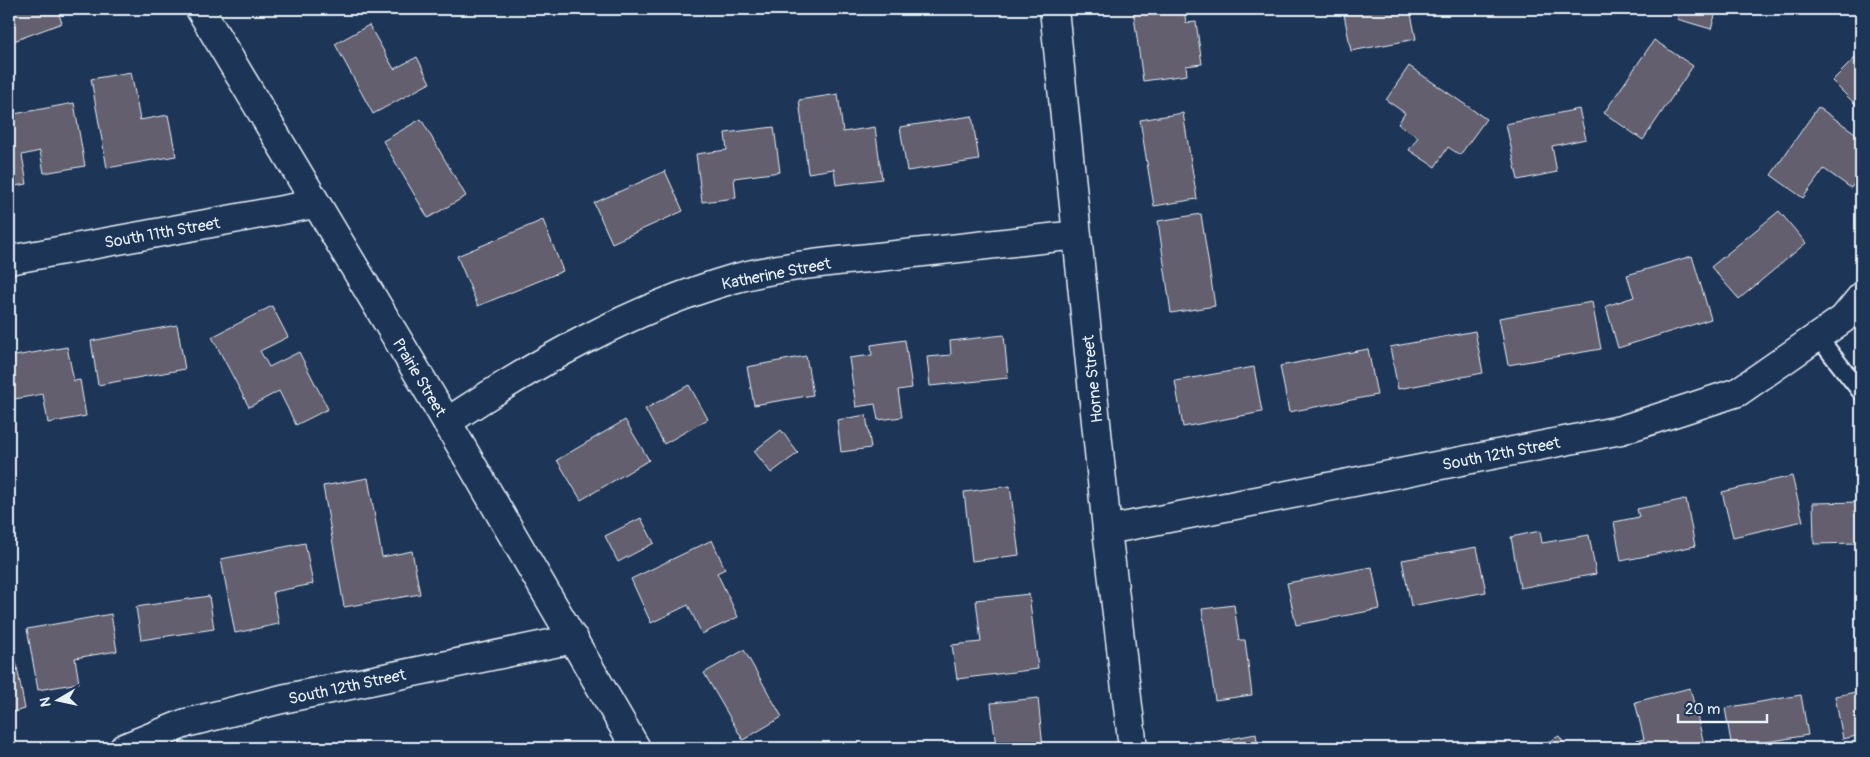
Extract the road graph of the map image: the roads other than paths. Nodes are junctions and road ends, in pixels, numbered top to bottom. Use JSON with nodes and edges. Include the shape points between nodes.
{"nodes":[{"id":1,"x":200,"y":9,"type":"edge"},
{"id":2,"x":1054,"y":9,"type":"edge"},
{"id":3,"x":315,"y":204,"type":"junction"},
{"id":4,"x":1077,"y":235,"type":"junction"},
{"id":5,"x":9,"y":260,"type":"edge"},
{"id":6,"x":1861,"y":297,"type":"edge"},
{"id":7,"x":1818,"y":337,"type":"junction"},
{"id":8,"x":1861,"y":392,"type":"edge"},
{"id":9,"x":447,"y":422,"type":"junction"},
{"id":10,"x":1107,"y":530,"type":"junction"},
{"id":11,"x":574,"y":639,"type":"junction"},
{"id":12,"x":124,"y":748,"type":"edge"},
{"id":13,"x":636,"y":748,"type":"edge"},
{"id":14,"x":1133,"y":748,"type":"edge"}],
"edges":[{"from":1,"to":3,"type":"street","name":"Prairie Street"},
{"from":2,"to":4,"type":"street","name":"Horne Street"},
{"from":3,"to":5,"type":"street","name":"South 11th Street"},
{"from":3,"to":9,"type":"street","name":"Prairie Street"},
{"from":4,"to":9,"type":"street","name":"Katherine Street","via":[[798,266],[734,279],[642,311],[613,325],[556,355]]},
{"from":4,"to":10,"type":"street","name":"Horne Street"},
{"from":6,"to":7,"type":"street","name":"South 12th Street","via":[[1843,319]]},
{"from":7,"to":8,"type":"lane"},
{"from":7,"to":10,"type":"street","name":"South 12th Street","via":[[1738,392],[1621,430]]},
{"from":9,"to":11,"type":"street","name":"Prairie Street"},
{"from":10,"to":14,"type":"street","name":"Horne Street"},
{"from":11,"to":12,"type":"street","name":"South 12th Street","via":[[282,699],[186,723]]},
{"from":11,"to":13,"type":"street","name":"Prairie Street"}]}
